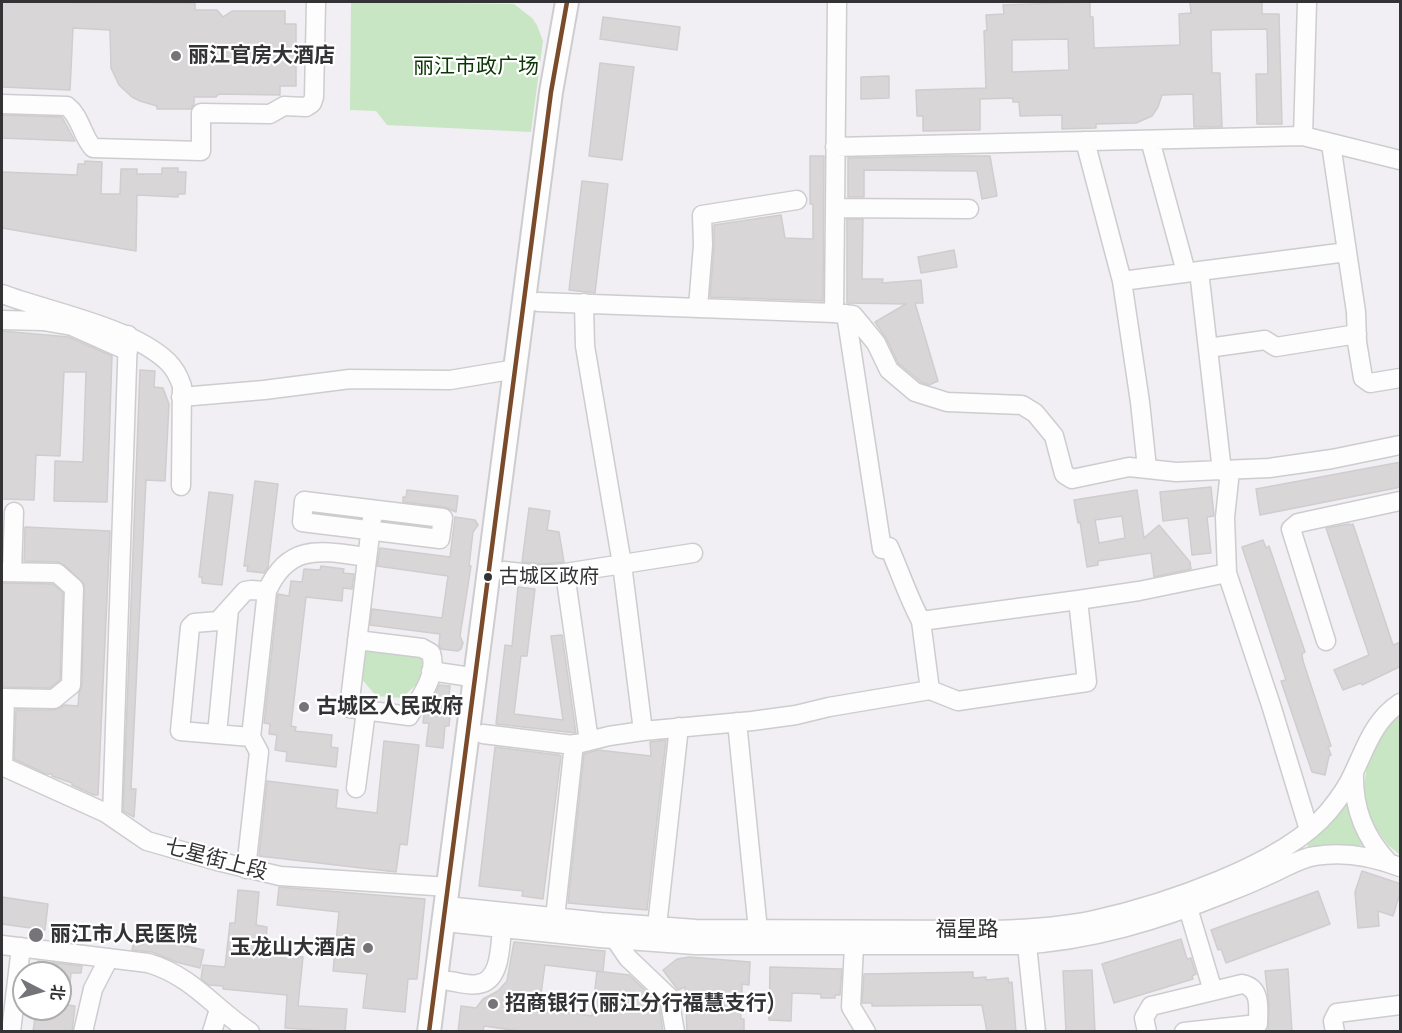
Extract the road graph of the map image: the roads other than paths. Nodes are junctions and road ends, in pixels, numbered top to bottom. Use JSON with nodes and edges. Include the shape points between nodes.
{"nodes":[{"id":1,"x":316,"y":2,"type":"edge"},
{"id":2,"x":567,"y":2,"type":"edge"},
{"id":3,"x":580,"y":2,"type":"edge"},
{"id":4,"x":837,"y":2,"type":"edge"},
{"id":5,"x":1307,"y":2,"type":"edge"},
{"id":6,"x":2,"y":104,"type":"edge"},
{"id":7,"x":1303,"y":136,"type":"junction"},
{"id":8,"x":1150,"y":140,"type":"junction"},
{"id":9,"x":1085,"y":141,"type":"junction"},
{"id":10,"x":1331,"y":144,"type":"junction"},
{"id":11,"x":835,"y":147,"type":"junction"},
{"id":12,"x":1401,"y":160,"type":"edge"},
{"id":13,"x":797,"y":200,"type":"dead end"},
{"id":14,"x":835,"y":208,"type":"junction"},
{"id":15,"x":969,"y":209,"type":"dead end"},
{"id":16,"x":1347,"y":252,"type":"junction"},
{"id":17,"x":1192,"y":271,"type":"junction"},
{"id":18,"x":1122,"y":280,"type":"junction"},
{"id":19,"x":2,"y":294,"type":"edge"},
{"id":20,"x":538,"y":302,"type":"junction"},
{"id":21,"x":584,"y":303,"type":"junction"},
{"id":22,"x":698,"y":307,"type":"junction"},
{"id":23,"x":840,"y":314,"type":"junction"},
{"id":24,"x":2,"y":320,"type":"edge"},
{"id":25,"x":1357,"y":334,"type":"junction"},
{"id":26,"x":128,"y":343,"type":"junction"},
{"id":27,"x":1208,"y":348,"type":"junction"},
{"id":28,"x":516,"y":369,"type":"junction"},
{"id":29,"x":1401,"y":378,"type":"edge"},
{"id":30,"x":181,"y":397,"type":"junction"},
{"id":31,"x":1401,"y":445,"type":"edge"},
{"id":32,"x":1147,"y":468,"type":"junction"},
{"id":33,"x":1226,"y":471,"type":"junction"},
{"id":34,"x":181,"y":486,"type":"dead end"},
{"id":35,"x":1401,"y":501,"type":"edge"},
{"id":36,"x":373,"y":510,"type":"junction"},
{"id":37,"x":14,"y":512,"type":"dead end"},
{"id":38,"x":370,"y":530,"type":"junction"},
{"id":39,"x":693,"y":553,"type":"dead end"},
{"id":40,"x":367,"y":557,"type":"junction"},
{"id":41,"x":622,"y":564,"type":"junction"},
{"id":42,"x":7,"y":572,"type":"edge"},
{"id":43,"x":504,"y":572,"type":"junction"},
{"id":44,"x":566,"y":573,"type":"junction"},
{"id":45,"x":1227,"y":573,"type":"junction"},
{"id":46,"x":267,"y":591,"type":"junction"},
{"id":47,"x":1078,"y":600,"type":"junction"},
{"id":48,"x":229,"y":609,"type":"junction"},
{"id":49,"x":921,"y":621,"type":"junction"},
{"id":50,"x":357,"y":640,"type":"junction"},
{"id":51,"x":1326,"y":641,"type":"dead end"},
{"id":52,"x":431,"y":671,"type":"junction"},
{"id":53,"x":477,"y":678,"type":"junction"},
{"id":54,"x":930,"y":690,"type":"junction"},
{"id":55,"x":4,"y":698,"type":"edge"},
{"id":56,"x":1401,"y":703,"type":"edge"},
{"id":57,"x":366,"y":711,"type":"junction"},
{"id":58,"x":737,"y":722,"type":"junction"},
{"id":59,"x":679,"y":727,"type":"junction"},
{"id":60,"x":644,"y":731,"type":"junction"},
{"id":61,"x":217,"y":734,"type":"junction"},
{"id":62,"x":483,"y":734,"type":"junction"},
{"id":63,"x":251,"y":736,"type":"junction"},
{"id":64,"x":581,"y":742,"type":"junction"},
{"id":65,"x":2,"y":766,"type":"edge"},
{"id":66,"x":1354,"y":773,"type":"junction"},
{"id":67,"x":356,"y":788,"type":"dead end"},
{"id":68,"x":112,"y":817,"type":"junction"},
{"id":69,"x":1310,"y":830,"type":"junction"},
{"id":70,"x":1394,"y":865,"type":"edge"},
{"id":71,"x":246,"y":868,"type":"junction"},
{"id":72,"x":1188,"y":908,"type":"junction"},
{"id":73,"x":451,"y":909,"type":"junction"},
{"id":74,"x":555,"y":918,"type":"junction"},
{"id":75,"x":657,"y":926,"type":"junction"},
{"id":76,"x":502,"y":928,"type":"junction"},
{"id":77,"x":758,"y":930,"type":"junction"},
{"id":78,"x":615,"y":939,"type":"junction"},
{"id":79,"x":2,"y":945,"type":"edge"},
{"id":80,"x":1027,"y":945,"type":"junction"},
{"id":81,"x":854,"y":946,"type":"junction"},
{"id":82,"x":21,"y":947,"type":"junction"},
{"id":83,"x":108,"y":958,"type":"junction"},
{"id":84,"x":449,"y":981,"type":"junction"},
{"id":85,"x":1213,"y":991,"type":"junction"},
{"id":86,"x":1401,"y":1005,"type":"edge"},
{"id":87,"x":219,"y":1009,"type":"junction"},
{"id":88,"x":11,"y":1032,"type":"edge"},
{"id":89,"x":83,"y":1032,"type":"edge"},
{"id":90,"x":212,"y":1032,"type":"edge"},
{"id":91,"x":250,"y":1032,"type":"edge"},
{"id":92,"x":429,"y":1032,"type":"edge"},
{"id":93,"x":443,"y":1032,"type":"edge"},
{"id":94,"x":675,"y":1032,"type":"edge"},
{"id":95,"x":866,"y":1032,"type":"edge"},
{"id":96,"x":1036,"y":1032,"type":"edge"},
{"id":97,"x":1147,"y":1032,"type":"edge"},
{"id":98,"x":1184,"y":1032,"type":"edge"},
{"id":99,"x":1335,"y":1032,"type":"edge"}],
"edges":[{"from":1,"to":6,"type":"street","via":[[312,103],[284,106],[270,114],[201,113],[201,151],[93,148],[78,117],[67,106]]},
{"from":2,"to":28,"type":"main road","via":[[551,92]]},
{"from":3,"to":20,"type":"main road","via":[[564,94]]},
{"from":4,"to":11,"type":"street"},
{"from":5,"to":7,"type":"street"},
{"from":7,"to":8,"type":"street"},
{"from":7,"to":10,"type":"street"},
{"from":8,"to":9,"type":"street"},
{"from":8,"to":17,"type":"street"},
{"from":9,"to":11,"type":"street"},
{"from":9,"to":18,"type":"street"},
{"from":10,"to":12,"type":"street"},
{"from":10,"to":16,"type":"street"},
{"from":11,"to":14,"type":"street"},
{"from":13,"to":22,"type":"street","via":[[702,215]]},
{"from":14,"to":15,"type":"street"},
{"from":14,"to":23,"type":"street"},
{"from":16,"to":17,"type":"street"},
{"from":16,"to":25,"type":"street"},
{"from":17,"to":18,"type":"street"},
{"from":17,"to":27,"type":"street"},
{"from":18,"to":32,"type":"street"},
{"from":19,"to":26,"type":"street"},
{"from":20,"to":21,"type":"street"},
{"from":20,"to":43,"type":"main road"},
{"from":21,"to":22,"type":"street"},
{"from":21,"to":41,"type":"street","via":[[585,346]]},
{"from":22,"to":23,"type":"street"},
{"from":23,"to":32,"type":"street","via":[[853,315],[876,344],[889,370],[915,392],[947,402],[1022,405],[1035,413],[1054,435],[1067,477],[1075,479],[1118,468]]},
{"from":23,"to":49,"type":"street","via":[[882,549],[889,547]]},
{"from":24,"to":26,"type":"street","via":[[72,326]]},
{"from":25,"to":27,"type":"street","via":[[1276,346],[1265,340]]},
{"from":25,"to":29,"type":"street","via":[[1363,378],[1370,383]]},
{"from":26,"to":30,"type":"street","via":[[168,362],[180,380]]},
{"from":26,"to":68,"type":"street"},
{"from":27,"to":33,"type":"street"},
{"from":28,"to":30,"type":"street","via":[[450,380],[350,380]]},
{"from":28,"to":53,"type":"main road"},
{"from":30,"to":34,"type":"street"},
{"from":31,"to":33,"type":"street","via":[[1300,464]]},
{"from":32,"to":33,"type":"street"},
{"from":33,"to":45,"type":"street"},
{"from":35,"to":51,"type":"street","via":[[1298,523],[1291,529]]},
{"from":36,"to":38,"type":"street"},
{"from":36,"to":38,"type":"street","via":[[304,501],[302,522]]},
{"from":36,"to":38,"type":"street","via":[[443,518],[440,539]]},
{"from":37,"to":42,"type":"street"},
{"from":38,"to":40,"type":"street"},
{"from":39,"to":41,"type":"street"},
{"from":40,"to":46,"type":"street","via":[[326,551],[303,553],[278,572]]},
{"from":40,"to":50,"type":"street"},
{"from":41,"to":44,"type":"street"},
{"from":41,"to":60,"type":"street"},
{"from":42,"to":55,"type":"street","via":[[57,573],[74,588],[70,685],[54,699]]},
{"from":43,"to":44,"type":"street"},
{"from":43,"to":62,"type":"main road"},
{"from":44,"to":64,"type":"street"},
{"from":45,"to":47,"type":"street"},
{"from":45,"to":69,"type":"street"},
{"from":46,"to":48,"type":"street","via":[[245,591]]},
{"from":46,"to":63,"type":"street"},
{"from":47,"to":49,"type":"street"},
{"from":47,"to":54,"type":"street","via":[[1088,682],[958,701]]},
{"from":48,"to":61,"type":"street"},
{"from":48,"to":61,"type":"street","via":[[216,622],[190,625],[182,708],[180,731]]},
{"from":49,"to":54,"type":"street"},
{"from":50,"to":52,"type":"street","via":[[426,649],[432,656]]},
{"from":50,"to":57,"type":"street","via":[[349,708]]},
{"from":52,"to":53,"type":"street"},
{"from":52,"to":57,"type":"street","via":[[429,682],[409,716]]},
{"from":53,"to":73,"type":"main road"},
{"from":54,"to":58,"type":"street"},
{"from":55,"to":65,"type":"street"},
{"from":56,"to":66,"type":"street","name":"福星路","via":[[1373,730]]},
{"from":57,"to":67,"type":"street"},
{"from":58,"to":59,"type":"street"},
{"from":58,"to":77,"type":"street"},
{"from":59,"to":60,"type":"street"},
{"from":59,"to":75,"type":"street"},
{"from":60,"to":64,"type":"street"},
{"from":61,"to":63,"type":"street"},
{"from":62,"to":64,"type":"street"},
{"from":62,"to":73,"type":"main road"},
{"from":63,"to":71,"type":"street","via":[[259,752]]},
{"from":64,"to":74,"type":"street"},
{"from":65,"to":68,"type":"street","name":"七星街上段"},
{"from":66,"to":69,"type":"street","name":"福星路","via":[[1338,800]]},
{"from":66,"to":70,"type":"street","via":[[1355,799],[1363,826],[1369,839]]},
{"from":68,"to":71,"type":"street","name":"七星街上段","via":[[147,841]]},
{"from":69,"to":77,"type":"street","name":"福星路","via":[[1274,855],[1238,871],[1095,920],[1017,929]]},
{"from":70,"to":72,"type":"street","name":"福星路","via":[[1348,855],[1303,858]]},
{"from":71,"to":73,"type":"street","name":"七星街上段"},
{"from":72,"to":80,"type":"street","name":"福星路","via":[[1098,935]]},
{"from":72,"to":85,"type":"street"},
{"from":73,"to":74,"type":"street","name":"福星路"},
{"from":73,"to":76,"type":"street","name":"福星路"},
{"from":73,"to":84,"type":"main road"},
{"from":73,"to":92,"type":"main road"},
{"from":74,"to":75,"type":"street","name":"福星路"},
{"from":75,"to":77,"type":"street","name":"福星路"},
{"from":76,"to":78,"type":"street","name":"福星路"},
{"from":76,"to":84,"type":"street","via":[[497,966],[489,978],[476,985]]},
{"from":78,"to":81,"type":"street","name":"福星路","via":[[695,945]]},
{"from":78,"to":94,"type":"street","via":[[628,958],[669,997]]},
{"from":79,"to":82,"type":"street"},
{"from":80,"to":81,"type":"street","name":"福星路"},
{"from":80,"to":96,"type":"street"},
{"from":81,"to":95,"type":"street","via":[[851,1007]]},
{"from":82,"to":83,"type":"street"},
{"from":82,"to":88,"type":"street"},
{"from":83,"to":87,"type":"street","via":[[148,963],[174,972]]},
{"from":83,"to":89,"type":"street","via":[[93,989]]},
{"from":84,"to":93,"type":"main road"},
{"from":85,"to":97,"type":"street","via":[[1151,1006],[1144,1018]]},
{"from":85,"to":98,"type":"street","via":[[1242,984],[1252,987],[1257,995],[1258,1024]]},
{"from":86,"to":99,"type":"street","via":[[1337,1013],[1333,1021]]},
{"from":87,"to":90,"type":"street"},
{"from":87,"to":91,"type":"street"}]}
